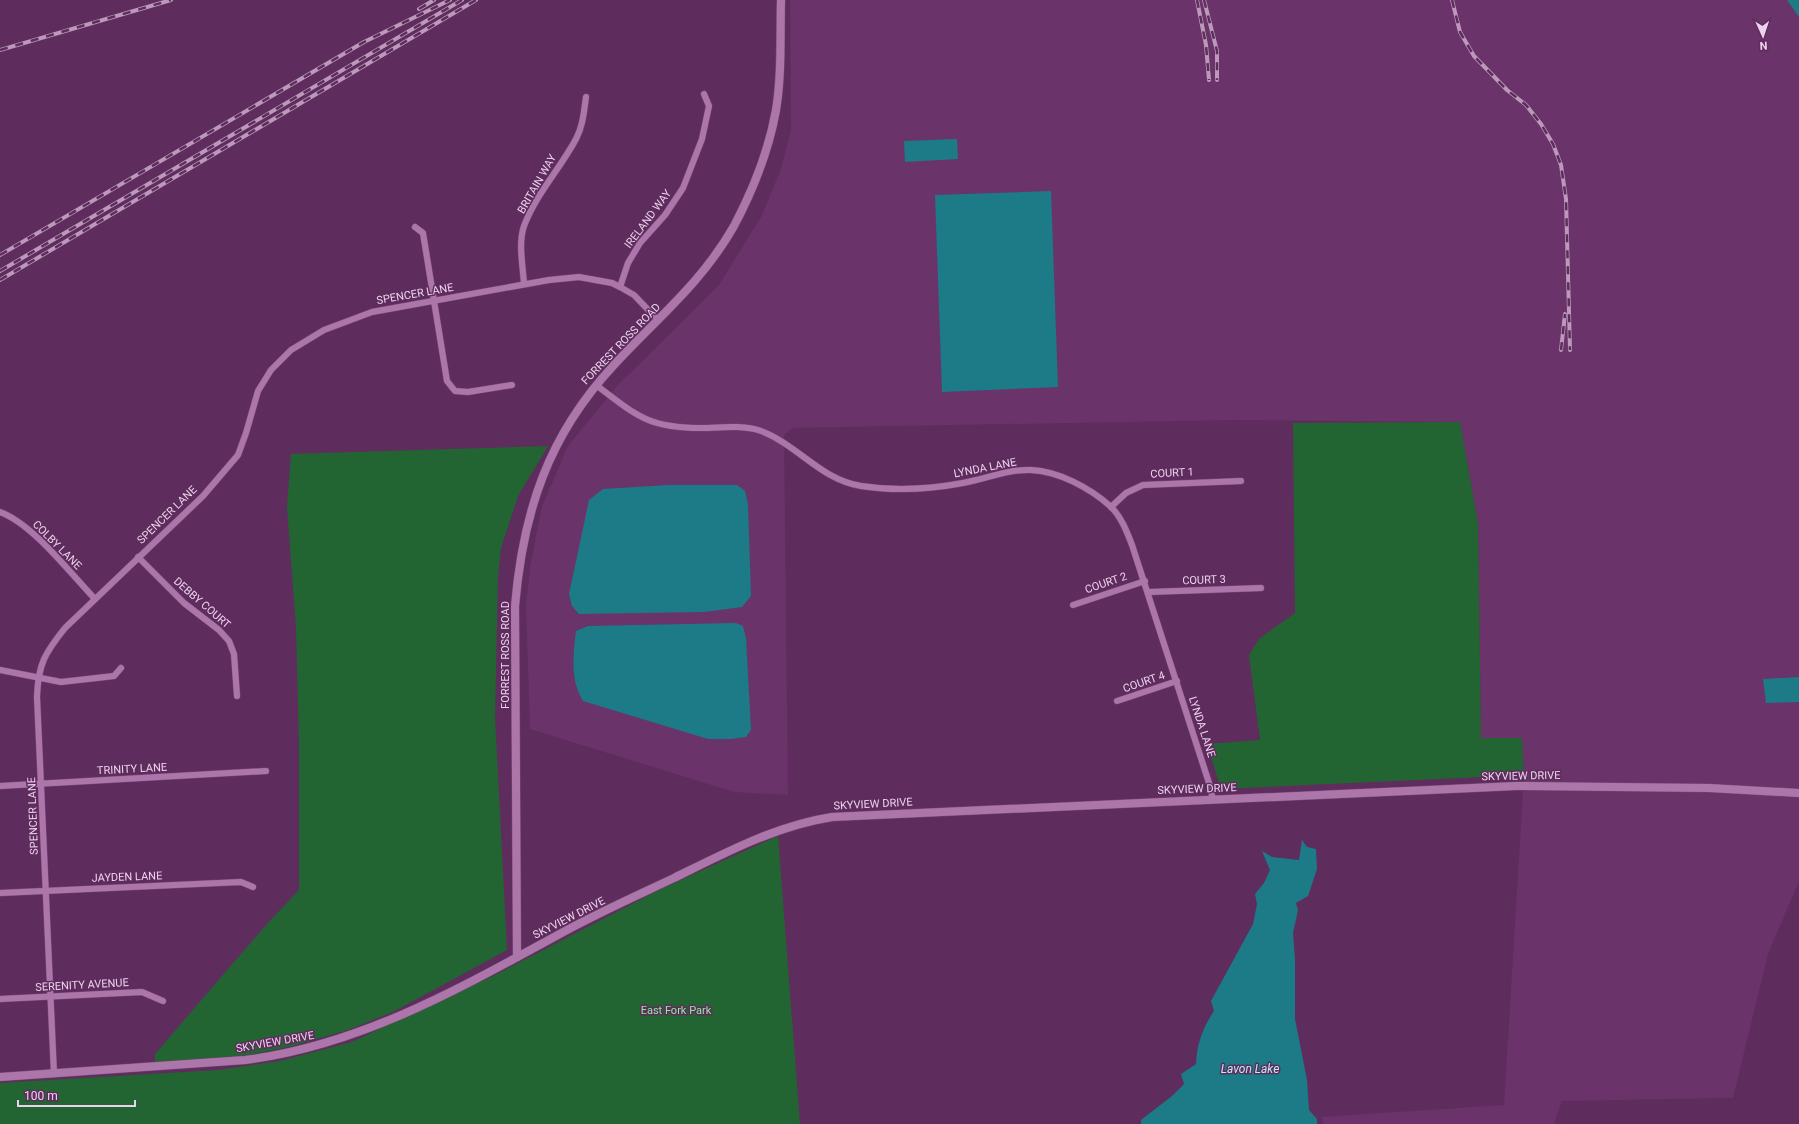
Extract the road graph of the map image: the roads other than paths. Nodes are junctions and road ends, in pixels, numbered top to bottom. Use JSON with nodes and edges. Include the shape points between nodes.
{"nodes":[{"id":1,"x":781,"y":0,"type":"edge"},
{"id":2,"x":704,"y":94,"type":"dead end"},
{"id":3,"x":586,"y":97,"type":"dead end"},
{"id":4,"x":415,"y":227,"type":"dead end"},
{"id":5,"x":524,"y":284,"type":"junction"},
{"id":6,"x":620,"y":287,"type":"junction"},
{"id":7,"x":435,"y":301,"type":"junction"},
{"id":8,"x":658,"y":320,"type":"junction"},
{"id":9,"x":596,"y":385,"type":"junction"},
{"id":10,"x":512,"y":386,"type":"dead end"},
{"id":11,"x":1241,"y":481,"type":"dead end"},
{"id":12,"x":1110,"y":507,"type":"junction"},
{"id":13,"x":0,"y":512,"type":"edge"},
{"id":14,"x":138,"y":557,"type":"junction"},
{"id":15,"x":1145,"y":581,"type":"junction"},
{"id":16,"x":1261,"y":588,"type":"dead end"},
{"id":17,"x":1149,"y":592,"type":"junction"},
{"id":18,"x":95,"y":599,"type":"junction"},
{"id":19,"x":1073,"y":605,"type":"dead end"},
{"id":20,"x":122,"y":668,"type":"dead end"},
{"id":21,"x":0,"y":670,"type":"edge"},
{"id":22,"x":38,"y":678,"type":"junction"},
{"id":23,"x":1177,"y":681,"type":"junction"},
{"id":24,"x":237,"y":696,"type":"dead end"},
{"id":25,"x":1118,"y":701,"type":"dead end"},
{"id":26,"x":266,"y":771,"type":"dead end"},
{"id":27,"x":42,"y":784,"type":"junction"},
{"id":28,"x":0,"y":786,"type":"edge"},
{"id":29,"x":1799,"y":793,"type":"edge"},
{"id":30,"x":1213,"y":800,"type":"junction"},
{"id":31,"x":253,"y":887,"type":"dead end"},
{"id":32,"x":46,"y":890,"type":"junction"},
{"id":33,"x":0,"y":892,"type":"edge"},
{"id":34,"x":517,"y":958,"type":"junction"},
{"id":35,"x":50,"y":997,"type":"junction"},
{"id":36,"x":0,"y":999,"type":"edge"},
{"id":37,"x":163,"y":1001,"type":"dead end"},
{"id":38,"x":54,"y":1074,"type":"junction"},
{"id":39,"x":0,"y":1077,"type":"edge"}],
"edges":[{"from":1,"to":8,"type":"street","name":"FORREST ROSS ROAD","via":[[777,101],[761,167],[725,240],[704,271]]},
{"from":2,"to":6,"type":"street","name":"IRELAND WAY","via":[[709,106],[702,139],[683,188],[665,215],[640,243],[628,263]]},
{"from":3,"to":5,"type":"street","name":"BRITAIN WAY","via":[[582,122],[576,138],[538,197],[524,227]]},
{"from":4,"to":7,"type":"street","via":[[423,233]]},
{"from":5,"to":6,"type":"street","name":"SPENCER LANE","via":[[579,277]]},
{"from":5,"to":7,"type":"street","name":"SPENCER LANE"},
{"from":6,"to":8,"type":"street","name":"SPENCER LANE","via":[[634,295]]},
{"from":7,"to":10,"type":"street","via":[[447,381],[455,391],[468,392]]},
{"from":7,"to":14,"type":"street","name":"SPENCER LANE","via":[[372,312],[324,330],[291,350],[271,370],[258,391],[238,454],[203,496]]},
{"from":8,"to":9,"type":"street","name":"FORREST ROSS ROAD"},
{"from":9,"to":12,"type":"street","name":"LYNDA LANE","via":[[634,414],[661,426],[760,430],[783,441],[821,470],[849,483],[882,488],[940,486],[1010,472],[1036,470],[1061,477],[1089,491]]},
{"from":9,"to":34,"type":"street","name":"FORREST ROSS ROAD","via":[[573,415],[552,454],[530,512],[518,564],[515,606]]},
{"from":11,"to":12,"type":"street","name":"COURT 1","via":[[1143,485],[1126,493]]},
{"from":12,"to":15,"type":"street","name":"LYNDA LANE","via":[[1128,535]]},
{"from":13,"to":18,"type":"street","name":"COLBY LANE","via":[[13,516]]},
{"from":14,"to":18,"type":"street","name":"SPENCER LANE"},
{"from":14,"to":24,"type":"street","name":"DEBBY COURT","via":[[184,603],[229,641],[234,654]]},
{"from":15,"to":17,"type":"street","name":"LYNDA LANE"},
{"from":15,"to":19,"type":"street","name":"COURT 2"},
{"from":16,"to":17,"type":"street","name":"COURT 3"},
{"from":17,"to":23,"type":"street","name":"LYNDA LANE"},
{"from":18,"to":22,"type":"street","name":"SPENCER LANE","via":[[65,628],[48,650]]},
{"from":20,"to":22,"type":"street","via":[[114,676],[80,681],[61,682]]},
{"from":21,"to":22,"type":"street"},
{"from":22,"to":27,"type":"street","name":"SPENCER LANE"},
{"from":23,"to":25,"type":"street","name":"COURT 4"},
{"from":23,"to":30,"type":"street","name":"LYNDA LANE"},
{"from":26,"to":27,"type":"street","name":"TRINITY LANE"},
{"from":27,"to":28,"type":"street","name":"TRINITY LANE"},
{"from":27,"to":32,"type":"street","name":"SPENCER LANE"},
{"from":29,"to":30,"type":"street","name":"SKYVIEW DRIVE","via":[[1709,788],[1516,786]]},
{"from":30,"to":34,"type":"street","name":"SKYVIEW DRIVE","via":[[810,820],[788,826],[729,851],[583,922]]},
{"from":31,"to":32,"type":"street","name":"JAYDEN LANE","via":[[241,882]]},
{"from":32,"to":33,"type":"street","name":"JAYDEN LANE"},
{"from":32,"to":35,"type":"street","name":"SPENCER LANE"},
{"from":34,"to":38,"type":"street","name":"SKYVIEW DRIVE","via":[[388,1021],[315,1047],[245,1060]]},
{"from":35,"to":36,"type":"street","name":"SERENITY AVENUE"},
{"from":35,"to":37,"type":"street","name":"SERENITY AVENUE","via":[[142,992]]},
{"from":35,"to":38,"type":"street","name":"SPENCER LANE"},
{"from":38,"to":39,"type":"street","name":"SKYVIEW DRIVE"}]}
